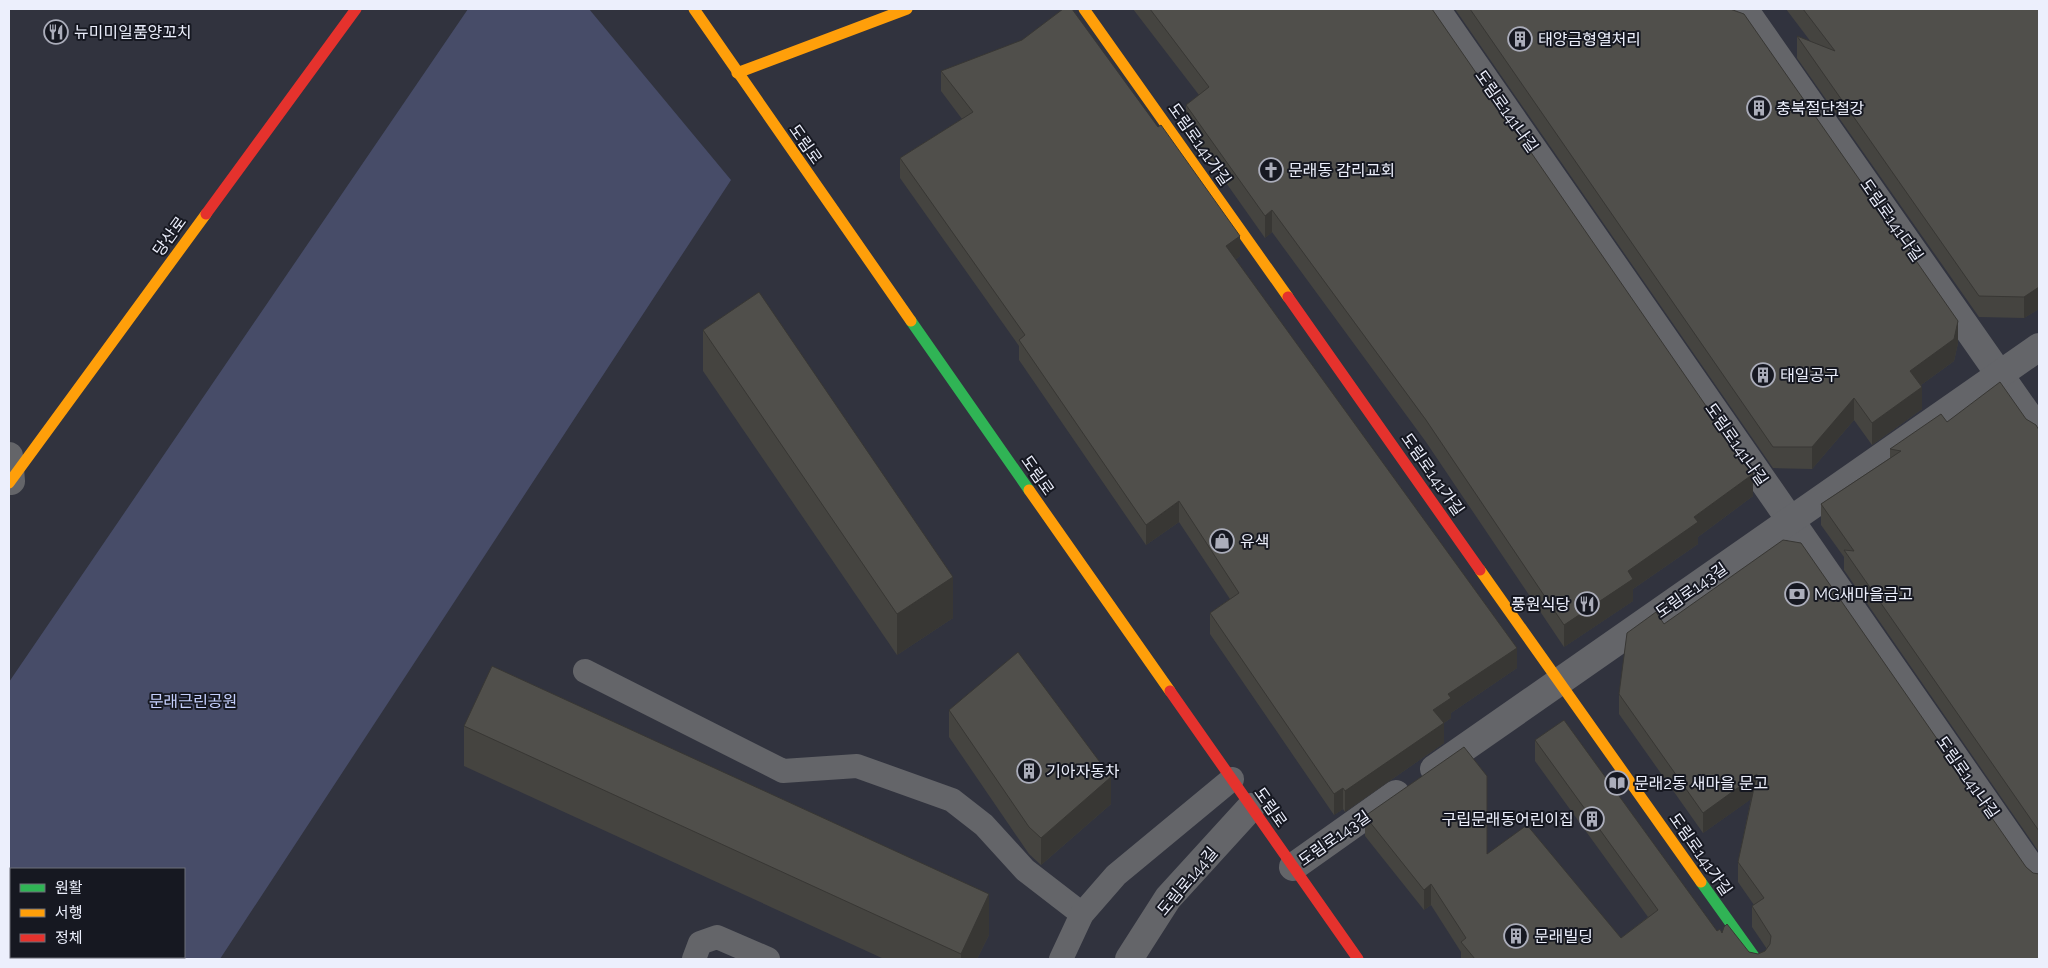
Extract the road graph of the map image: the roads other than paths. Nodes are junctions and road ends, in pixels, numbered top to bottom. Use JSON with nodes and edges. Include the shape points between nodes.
{"nodes":[{"id":1,"x":356,"y":9,"type":"edge"},
{"id":2,"x":694,"y":9,"type":"edge"},
{"id":3,"x":907,"y":9,"type":"edge"},
{"id":4,"x":1084,"y":9,"type":"edge"},
{"id":5,"x":1436,"y":9,"type":"edge"},
{"id":6,"x":1744,"y":9,"type":"edge"},
{"id":7,"x":737,"y":73,"type":"junction"},
{"id":8,"x":2039,"y":347,"type":"edge"},
{"id":9,"x":2000,"y":375,"type":"junction"},
{"id":10,"x":2039,"y":431,"type":"edge"},
{"id":11,"x":9,"y":473,"type":"edge"},
{"id":12,"x":1790,"y":521,"type":"junction"},
{"id":13,"x":585,"y":671,"type":"dead end"},
{"id":14,"x":1560,"y":682,"type":"junction"},
{"id":15,"x":1232,"y":779,"type":"junction"},
{"id":16,"x":1251,"y":807,"type":"junction"},
{"id":17,"x":1293,"y":867,"type":"junction"},
{"id":18,"x":2039,"y":879,"type":"edge"},
{"id":19,"x":1082,"y":914,"type":"junction"},
{"id":20,"x":694,"y":959,"type":"edge"},
{"id":21,"x":768,"y":959,"type":"edge"},
{"id":22,"x":1061,"y":959,"type":"edge"},
{"id":23,"x":1130,"y":959,"type":"edge"},
{"id":24,"x":1358,"y":959,"type":"edge"},
{"id":25,"x":1756,"y":959,"type":"edge"}],
"edges":[{"from":1,"to":11,"type":"main road","name":"당산로"},
{"from":2,"to":7,"type":"main road","name":"도림로"},
{"from":3,"to":7,"type":"main road"},
{"from":4,"to":14,"type":"main road","name":"도림로141가길"},
{"from":5,"to":12,"type":"street","name":"도림로141나길"},
{"from":6,"to":9,"type":"street","name":"도림로141다길"},
{"from":7,"to":15,"type":"main road","name":"도림로"},
{"from":8,"to":9,"type":"street","name":"도림로143길"},
{"from":9,"to":10,"type":"street","name":"도림로141다길"},
{"from":9,"to":12,"type":"street","name":"도림로143길"},
{"from":12,"to":14,"type":"street","name":"도림로143길"},
{"from":12,"to":18,"type":"street","name":"도림로141나길"},
{"from":13,"to":19,"type":"lane","via":[[782,771],[857,766],[952,800],[984,825],[1025,870]]},
{"from":14,"to":17,"type":"street","name":"도림로143길"},
{"from":14,"to":25,"type":"main road","name":"도림로141가길"},
{"from":15,"to":16,"type":"main road","name":"도림로"},
{"from":15,"to":19,"type":"lane","via":[[1116,875]]},
{"from":16,"to":17,"type":"main road","name":"도림로"},
{"from":16,"to":23,"type":"street","name":"도림로144길","via":[[1168,898]]},
{"from":17,"to":24,"type":"main road","name":"도림로"},
{"from":19,"to":22,"type":"lane"},
{"from":20,"to":21,"type":"lane","via":[[700,943],[717,936]]}]}
